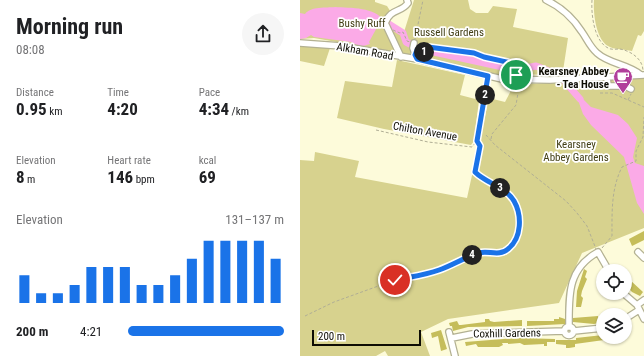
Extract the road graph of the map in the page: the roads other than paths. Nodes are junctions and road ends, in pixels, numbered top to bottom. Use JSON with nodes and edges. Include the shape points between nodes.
{"nodes":[{"id":1,"x":407,"y":0,"type":"edge"},
{"id":2,"x":546,"y":0,"type":"edge"},
{"id":3,"x":300,"y":43,"type":"edge"},
{"id":4,"x":413,"y":46,"type":"road end"},
{"id":5,"x":400,"y":56,"type":"junction"},
{"id":6,"x":416,"y":57,"type":"junction"},
{"id":7,"x":643,"y":75,"type":"edge"},
{"id":8,"x":607,"y":77,"type":"junction"},
{"id":9,"x":631,"y":89,"type":"road end"},
{"id":10,"x":606,"y":264,"type":"edge"},
{"id":11,"x":630,"y":300,"type":"edge"},
{"id":12,"x":644,"y":300,"type":"edge"},
{"id":13,"x":638,"y":307,"type":"junction"},
{"id":14,"x":632,"y":313,"type":"edge"},
{"id":15,"x":644,"y":319,"type":"edge"},
{"id":16,"x":596,"y":328,"type":"edge"},
{"id":17,"x":571,"y":329,"type":"junction"},
{"id":18,"x":449,"y":332,"type":"dead end"},
{"id":19,"x":452,"y":338,"type":"junction"},
{"id":20,"x":455,"y":356,"type":"edge"}],
"edges":[{"from":1,"to":5,"type":"street","via":[[405,8],[393,11],[386,22]]},
{"from":2,"to":7,"type":"street","via":[[558,6],[574,20],[597,52]]},
{"from":3,"to":5,"type":"street","name":"Alkham Road","via":[[342,46]]},
{"from":4,"to":6,"type":"street"},
{"from":5,"to":6,"type":"street","name":"Alkham Road"},
{"from":6,"to":8,"type":"street","name":"Alkham Road","via":[[488,76],[515,80]]},
{"from":7,"to":8,"type":"street","name":"Alkham Road"},
{"from":8,"to":9,"type":"street","via":[[608,86],[625,86]]},
{"from":10,"to":17,"type":"street","via":[[598,252],[582,263],[572,283],[569,299]]},
{"from":11,"to":13,"type":"street"},
{"from":12,"to":13,"type":"street"},
{"from":13,"to":14,"type":"street"},
{"from":13,"to":15,"type":"street"},
{"from":16,"to":17,"type":"street","name":"Coxhill Gardens"},
{"from":17,"to":19,"type":"street","name":"Coxhill Gardens","via":[[570,334],[564,331],[472,334]]},
{"from":18,"to":19,"type":"street"},
{"from":19,"to":20,"type":"street"}]}
